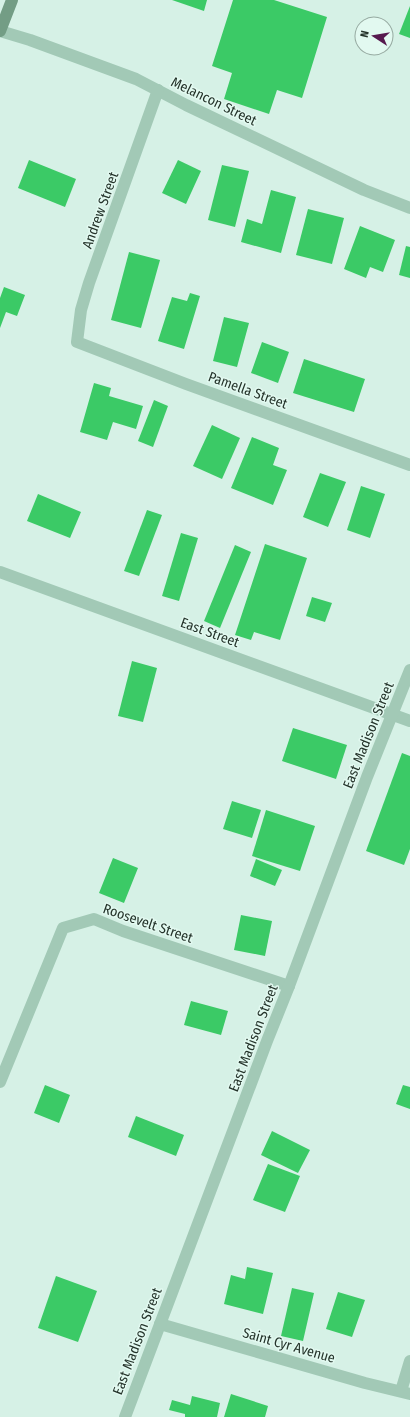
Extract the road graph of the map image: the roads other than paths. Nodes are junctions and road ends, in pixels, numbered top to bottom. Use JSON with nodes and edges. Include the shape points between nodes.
{"nodes":[{"id":1,"x":12,"y":0,"type":"edge"},
{"id":2,"x":0,"y":31,"type":"edge"},
{"id":3,"x":158,"y":90,"type":"junction"},
{"id":4,"x":410,"y":208,"type":"edge"},
{"id":5,"x":77,"y":342,"type":"joint"},
{"id":6,"x":410,"y":465,"type":"edge"},
{"id":7,"x":0,"y":572,"type":"edge"},
{"id":8,"x":410,"y":670,"type":"edge"},
{"id":9,"x":392,"y":714,"type":"junction"},
{"id":10,"x":410,"y":721,"type":"edge"},
{"id":11,"x":289,"y":986,"type":"junction"},
{"id":12,"x":0,"y":1082,"type":"edge"},
{"id":13,"x":160,"y":1324,"type":"junction"},
{"id":14,"x":410,"y":1360,"type":"edge"},
{"id":15,"x":405,"y":1392,"type":"edge"},
{"id":16,"x":125,"y":1417,"type":"edge"}],
"edges":[{"from":1,"to":2,"type":"street"},
{"from":2,"to":3,"type":"street","name":"Melancon Street","via":[[136,79]]},
{"from":3,"to":4,"type":"street","name":"Melancon Street","via":[[356,186]]},
{"from":3,"to":5,"type":"street","name":"Andrew Street","via":[[89,283],[81,310]]},
{"from":5,"to":6,"type":"street","name":"Pamella Street"},
{"from":7,"to":9,"type":"street","name":"East Street"},
{"from":8,"to":9,"type":"street","name":"East Madison Street"},
{"from":9,"to":10,"type":"street","name":"East Street"},
{"from":9,"to":11,"type":"street","name":"East Madison Street"},
{"from":11,"to":12,"type":"street","name":"Roosevelt Street","via":[[94,919],[63,928]]},
{"from":11,"to":13,"type":"street","name":"East Madison Street"},
{"from":13,"to":15,"type":"street","name":"Saint Cyr Avenue"},
{"from":13,"to":16,"type":"street","name":"East Madison Street"},
{"from":14,"to":15,"type":"street"}]}
